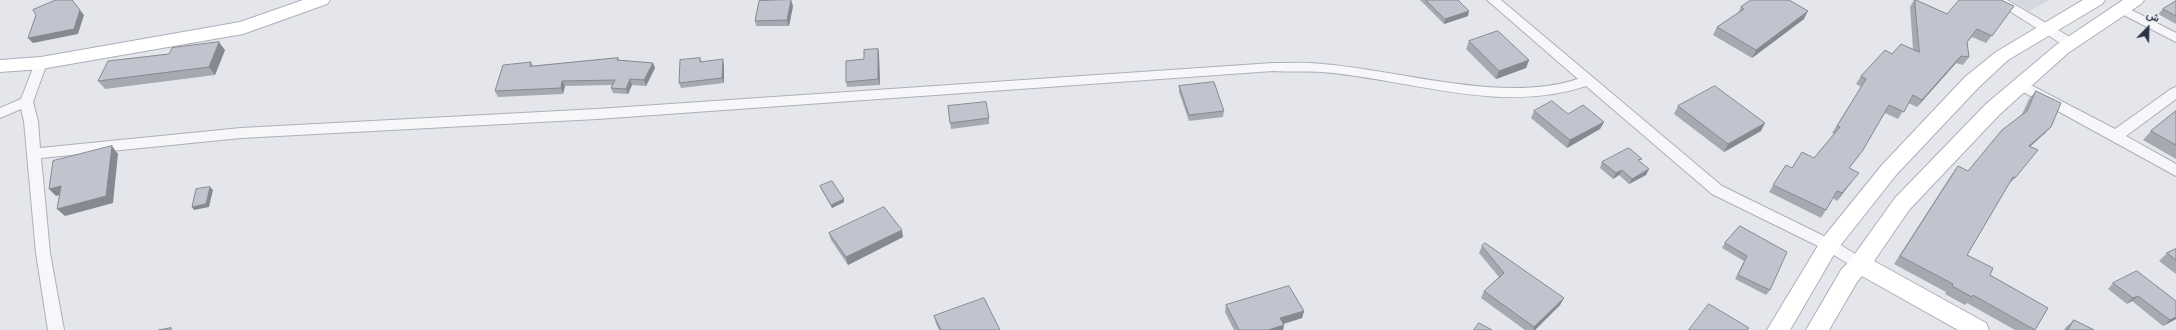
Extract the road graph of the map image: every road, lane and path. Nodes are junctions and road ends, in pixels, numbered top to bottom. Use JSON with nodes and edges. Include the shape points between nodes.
{"nodes":[{"id":1,"x":321,"y":0,"type":"edge"},
{"id":2,"x":1493,"y":0,"type":"edge"},
{"id":3,"x":1998,"y":0,"type":"edge"},
{"id":4,"x":2096,"y":0,"type":"edge"},
{"id":5,"x":2128,"y":4,"type":"edge"},
{"id":6,"x":2046,"y":29,"type":"junction"},
{"id":7,"x":2176,"y":38,"type":"edge"},
{"id":8,"x":2070,"y":44,"type":"junction"},
{"id":9,"x":41,"y":63,"type":"junction"},
{"id":10,"x":0,"y":66,"type":"edge"},
{"id":11,"x":1588,"y":82,"type":"junction"},
{"id":12,"x":2021,"y":85,"type":"junction"},
{"id":13,"x":2176,"y":92,"type":"edge"},
{"id":14,"x":26,"y":102,"type":"junction"},
{"id":15,"x":0,"y":113,"type":"edge"},
{"id":16,"x":2116,"y":136,"type":"junction"},
{"id":17,"x":34,"y":154,"type":"junction"},
{"id":18,"x":2176,"y":171,"type":"edge"},
{"id":19,"x":1829,"y":245,"type":"junction"},
{"id":20,"x":1860,"y":264,"type":"junction"},
{"id":21,"x":56,"y":330,"type":"edge"},
{"id":22,"x":1778,"y":330,"type":"edge"},
{"id":23,"x":1816,"y":330,"type":"edge"},
{"id":24,"x":1978,"y":330,"type":"edge"}],
"edges":[{"from":1,"to":9,"type":"main road","via":[[243,28]]},
{"from":2,"to":11,"type":"street"},
{"from":3,"to":6,"type":"street"},
{"from":4,"to":6,"type":"main road"},
{"from":5,"to":7,"type":"street"},
{"from":5,"to":8,"type":"main road"},
{"from":6,"to":8,"type":"street"},
{"from":6,"to":19,"type":"main road","via":[[2002,56],[1972,82],[1889,170]]},
{"from":8,"to":12,"type":"main road"},
{"from":9,"to":10,"type":"main road"},
{"from":9,"to":14,"type":"street"},
{"from":11,"to":17,"type":"street","via":[[1561,90],[1496,93],[1322,68],[1273,67],[590,114],[241,133]]},
{"from":11,"to":19,"type":"street","via":[[1717,190]]},
{"from":12,"to":16,"type":"street"},
{"from":12,"to":20,"type":"main road","via":[[1993,109],[1902,204]]},
{"from":13,"to":16,"type":"street"},
{"from":14,"to":15,"type":"street"},
{"from":14,"to":17,"type":"street","via":[[31,121]]},
{"from":16,"to":18,"type":"street"},
{"from":17,"to":21,"type":"street","via":[[43,253]]},
{"from":19,"to":20,"type":"street"},
{"from":19,"to":22,"type":"main road"},
{"from":20,"to":23,"type":"main road","via":[[1849,276]]},
{"from":20,"to":24,"type":"main road"}]}
